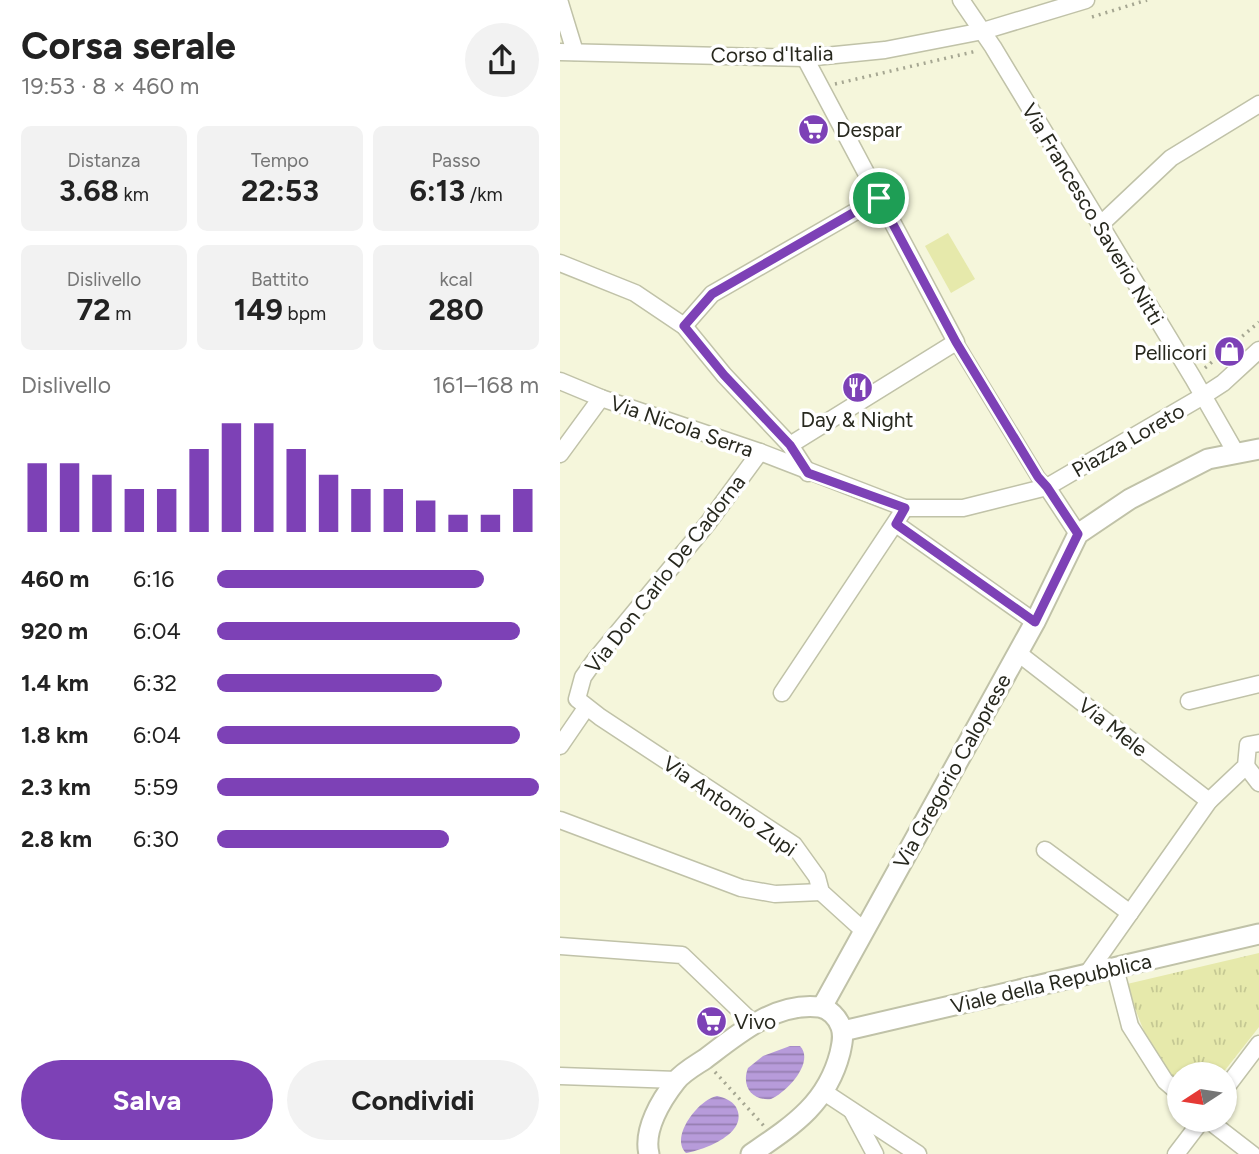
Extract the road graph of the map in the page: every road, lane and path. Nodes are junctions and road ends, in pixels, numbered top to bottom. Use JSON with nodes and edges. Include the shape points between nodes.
{"nodes":[{"id":1,"x":961,"y":0,"type":"edge"},
{"id":2,"x":1086,"y":0,"type":"edge"},
{"id":3,"x":560,"y":3,"type":"edge"},
{"id":4,"x":983,"y":32,"type":"junction"},
{"id":5,"x":993,"y":47,"type":"junction"},
{"id":6,"x":567,"y":52,"type":"edge"},
{"id":7,"x":805,"y":58,"type":"junction"},
{"id":8,"x":820,"y":88,"type":"junction"},
{"id":9,"x":1259,"y":104,"type":"edge"},
{"id":10,"x":879,"y":198,"type":"junction"},
{"id":11,"x":1100,"y":225,"type":"junction"},
{"id":12,"x":560,"y":263,"type":"edge"},
{"id":13,"x":1259,"y":322,"type":"edge"},
{"id":14,"x":684,"y":326,"type":"junction"},
{"id":15,"x":956,"y":342,"type":"junction"},
{"id":16,"x":1259,"y":350,"type":"edge"},
{"id":17,"x":1193,"y":378,"type":"junction"},
{"id":18,"x":560,"y":381,"type":"edge"},
{"id":19,"x":1203,"y":396,"type":"junction"},
{"id":20,"x":601,"y":398,"type":"junction"},
{"id":21,"x":790,"y":445,"type":"junction"},
{"id":22,"x":1259,"y":449,"type":"edge"},
{"id":23,"x":760,"y":452,"type":"junction"},
{"id":24,"x":1236,"y":453,"type":"junction"},
{"id":25,"x":560,"y":454,"type":"edge"},
{"id":26,"x":808,"y":473,"type":"junction"},
{"id":27,"x":1047,"y":487,"type":"junction"},
{"id":28,"x":905,"y":508,"type":"junction"},
{"id":29,"x":896,"y":524,"type":"junction"},
{"id":30,"x":1078,"y":534,"type":"junction"},
{"id":31,"x":1035,"y":622,"type":"junction"},
{"id":32,"x":1018,"y":653,"type":"junction"},
{"id":33,"x":1259,"y":684,"type":"edge"},
{"id":34,"x":782,"y":693,"type":"dead end"},
{"id":35,"x":1189,"y":701,"type":"dead end"},
{"id":36,"x":581,"y":703,"type":"junction"},
{"id":37,"x":1259,"y":743,"type":"edge"},
{"id":38,"x":560,"y":746,"type":"edge"},
{"id":39,"x":1246,"y":766,"type":"junction"},
{"id":40,"x":1259,"y":783,"type":"edge"},
{"id":41,"x":1209,"y":802,"type":"junction"},
{"id":42,"x":560,"y":820,"type":"edge"},
{"id":43,"x":1045,"y":850,"type":"dead end"},
{"id":44,"x":821,"y":892,"type":"junction"},
{"id":45,"x":1130,"y":913,"type":"junction"},
{"id":46,"x":864,"y":931,"type":"junction"},
{"id":47,"x":1259,"y":934,"type":"edge"},
{"id":48,"x":560,"y":946,"type":"edge"},
{"id":49,"x":1115,"y":968,"type":"junction"},
{"id":50,"x":1087,"y":975,"type":"junction"},
{"id":51,"x":822,"y":1007,"type":"junction"},
{"id":52,"x":754,"y":1023,"type":"junction"},
{"id":53,"x":843,"y":1031,"type":"junction"},
{"id":54,"x":1259,"y":1044,"type":"edge"},
{"id":55,"x":1237,"y":1073,"type":"edge"},
{"id":56,"x":560,"y":1076,"type":"edge"},
{"id":57,"x":677,"y":1080,"type":"junction"},
{"id":58,"x":1167,"y":1083,"type":"edge"},
{"id":59,"x":728,"y":1086,"type":"dead end"},
{"id":60,"x":824,"y":1092,"type":"junction"},
{"id":61,"x":850,"y":1109,"type":"junction"},
{"id":62,"x":752,"y":1112,"type":"dead end"},
{"id":63,"x":1193,"y":1132,"type":"edge"},
{"id":64,"x":1224,"y":1132,"type":"edge"},
{"id":65,"x":646,"y":1153,"type":"edge"},
{"id":66,"x":751,"y":1154,"type":"edge"},
{"id":67,"x":875,"y":1154,"type":"edge"},
{"id":68,"x":918,"y":1154,"type":"edge"},
{"id":69,"x":1176,"y":1154,"type":"edge"},
{"id":70,"x":1252,"y":1154,"type":"edge"}],
"edges":[{"from":1,"to":4,"type":"street","name":"Via Francesco Saverio Nitti"},
{"from":2,"to":4,"type":"street","name":"Corso d'Italia"},
{"from":3,"to":6,"type":"street"},
{"from":4,"to":5,"type":"street","name":"Via Francesco Saverio Nitti"},
{"from":4,"to":7,"type":"street","name":"Corso d'Italia","via":[[885,50]]},
{"from":5,"to":8,"type":"path"},
{"from":5,"to":11,"type":"street","name":"Via Francesco Saverio Nitti"},
{"from":6,"to":7,"type":"street","name":"Corso d'Italia"},
{"from":7,"to":8,"type":"street"},
{"from":8,"to":10,"type":"street"},
{"from":9,"to":11,"type":"street","via":[[1171,158]]},
{"from":10,"to":14,"type":"street","via":[[712,294]]},
{"from":10,"to":15,"type":"street"},
{"from":11,"to":17,"type":"street","name":"Via Francesco Saverio Nitti"},
{"from":12,"to":14,"type":"street","via":[[635,293]]},
{"from":13,"to":17,"type":"path"},
{"from":14,"to":21,"type":"street"},
{"from":15,"to":21,"type":"street"},
{"from":15,"to":27,"type":"street","name":"Piazza Loreto"},
{"from":16,"to":19,"type":"street"},
{"from":17,"to":19,"type":"street","name":"Via Francesco Saverio Nitti"},
{"from":18,"to":20,"type":"street","name":"Via Nicola Serra"},
{"from":19,"to":24,"type":"street","name":"Piazza Loreto"},
{"from":19,"to":27,"type":"street","name":"Piazza Loreto"},
{"from":20,"to":23,"type":"street","name":"Via Nicola Serra"},
{"from":20,"to":25,"type":"street"},
{"from":21,"to":26,"type":"street"},
{"from":22,"to":24,"type":"street"},
{"from":23,"to":26,"type":"street","name":"Via Nicola Serra"},
{"from":23,"to":36,"type":"street","name":"Via Don Carlo De Cadorna","via":[[595,660],[583,677]]},
{"from":24,"to":30,"type":"street","via":[[1208,459],[1147,489]]},
{"from":26,"to":28,"type":"street","name":"Via Nicola Serra"},
{"from":27,"to":28,"type":"street","name":"Via Nicola Serra","via":[[963,508]]},
{"from":27,"to":30,"type":"street","name":"Piazza Loreto"},
{"from":28,"to":29,"type":"street"},
{"from":29,"to":31,"type":"street"},
{"from":29,"to":34,"type":"street"},
{"from":30,"to":31,"type":"street","name":"Via Gregorio Caloprese"},
{"from":31,"to":32,"type":"street","name":"Via Gregorio Caloprese"},
{"from":32,"to":41,"type":"street","name":"Via Mele"},
{"from":32,"to":46,"type":"street","name":"Via Gregorio Caloprese"},
{"from":33,"to":35,"type":"street"},
{"from":36,"to":38,"type":"street","name":"Via Don Carlo De Cadorna"},
{"from":36,"to":44,"type":"street","name":"Via Antonio Zupi","via":[[794,845],[817,877]]},
{"from":37,"to":39,"type":"street","via":[[1248,745]]},
{"from":39,"to":40,"type":"street"},
{"from":39,"to":41,"type":"street"},
{"from":41,"to":45,"type":"street"},
{"from":42,"to":44,"type":"street","via":[[741,888],[775,894]]},
{"from":43,"to":45,"type":"street"},
{"from":44,"to":46,"type":"street","name":"Via Antonio Zupi"},
{"from":45,"to":50,"type":"street"},
{"from":46,"to":51,"type":"street","name":"Via Gregorio Caloprese"},
{"from":47,"to":49,"type":"street","name":"Viale della Repubblica"},
{"from":48,"to":52,"type":"street","via":[[682,955]]},
{"from":49,"to":50,"type":"street","name":"Viale della Repubblica"},
{"from":49,"to":58,"type":"street","via":[[1130,1026]]},
{"from":50,"to":53,"type":"street","name":"Viale della Repubblica"},
{"from":51,"to":52,"type":"street","via":[[794,1007]]},
{"from":51,"to":53,"type":"street","via":[[837,1017]]},
{"from":52,"to":57,"type":"street"},
{"from":53,"to":60,"type":"street","via":[[837,1065]]},
{"from":54,"to":55,"type":"street"},
{"from":56,"to":57,"type":"street"},
{"from":57,"to":65,"type":"street","via":[[653,1119]]},
{"from":59,"to":62,"type":"path"},
{"from":60,"to":61,"type":"street"},
{"from":60,"to":66,"type":"street","via":[[802,1118]]},
{"from":61,"to":67,"type":"street"},
{"from":61,"to":68,"type":"street"},
{"from":63,"to":69,"type":"street"},
{"from":64,"to":70,"type":"street"}]}
